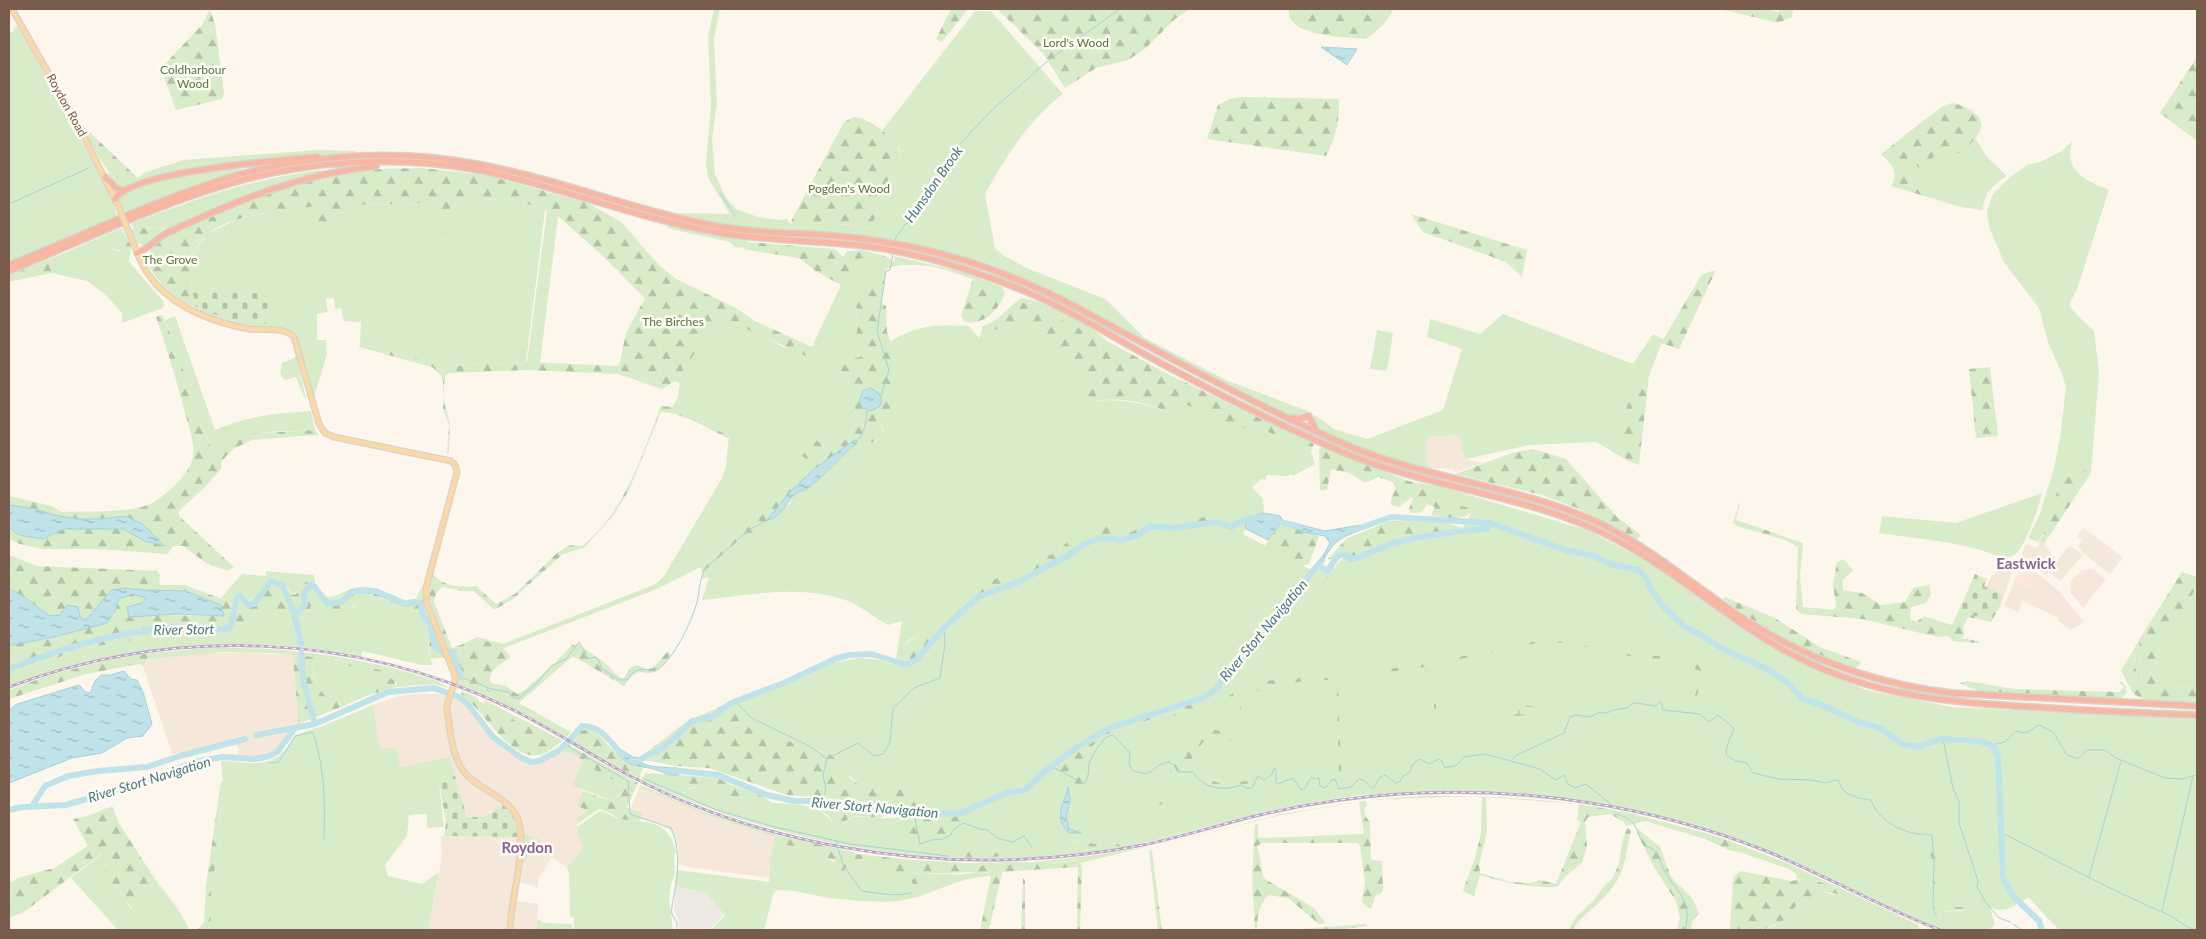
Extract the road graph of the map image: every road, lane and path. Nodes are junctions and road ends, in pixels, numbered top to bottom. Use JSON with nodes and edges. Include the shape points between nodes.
{"nodes":[{"id":1,"x":12,"y":9,"type":"edge"},
{"id":2,"x":407,"y":160,"type":"junction"},
{"id":3,"x":105,"y":177,"type":"junction"},
{"id":4,"x":124,"y":191,"type":"junction"},
{"id":5,"x":116,"y":201,"type":"junction"},
{"id":6,"x":137,"y":253,"type":"junction"},
{"id":7,"x":9,"y":265,"type":"edge"},
{"id":8,"x":9,"y":271,"type":"edge"},
{"id":9,"x":1287,"y":418,"type":"junction"},
{"id":10,"x":1317,"y":432,"type":"junction"},
{"id":11,"x":2197,"y":706,"type":"edge"},
{"id":12,"x":2197,"y":716,"type":"edge"},
{"id":13,"x":510,"y":930,"type":"edge"}],
"edges":[{"from":1,"to":3,"type":"main road","name":"Roydon Road"},
{"from":2,"to":4,"type":"highway","via":[[376,154],[343,155],[206,168],[152,180]]},
{"from":2,"to":6,"type":"highway","via":[[341,170],[283,184],[164,234]]},
{"from":2,"to":7,"type":"highway","via":[[329,159],[240,175],[172,198]]},
{"from":2,"to":8,"type":"highway","via":[[287,170],[239,181],[172,204]]},
{"from":2,"to":9,"type":"highway","via":[[458,160],[512,171],[672,216],[728,228],[886,242],[973,262],[1047,292]]},
{"from":2,"to":12,"type":"highway","via":[[518,178],[703,230],[884,249],[965,268],[1033,295],[1182,375],[1319,442],[1368,462],[1439,484],[1540,509],[1591,528],[1651,560],[1771,643],[1859,682],[1908,696],[1951,702]]},
{"from":3,"to":4,"type":"highway"},
{"from":3,"to":5,"type":"main road","name":"Roydon Road"},
{"from":4,"to":5,"type":"highway"},
{"from":5,"to":6,"type":"main road","name":"Roydon Road","bridge":true},
{"from":6,"to":13,"type":"main road","name":"Roydon Road","via":[[158,286],[187,308],[238,326],[289,332],[294,337],[318,424],[325,433],[451,461],[455,465],[457,472],[426,588],[427,604],[455,676],[448,696],[448,713],[461,768],[473,781],[509,807],[519,825],[518,869]]},
{"from":9,"to":10,"type":"highway"},
{"from":9,"to":10,"type":"highway","via":[[1298,420],[1309,416]]},
{"from":10,"to":11,"type":"highway","via":[[1405,466],[1526,496],[1595,522],[1637,544],[1774,638],[1819,660],[1863,675],[1920,690]]}]}
